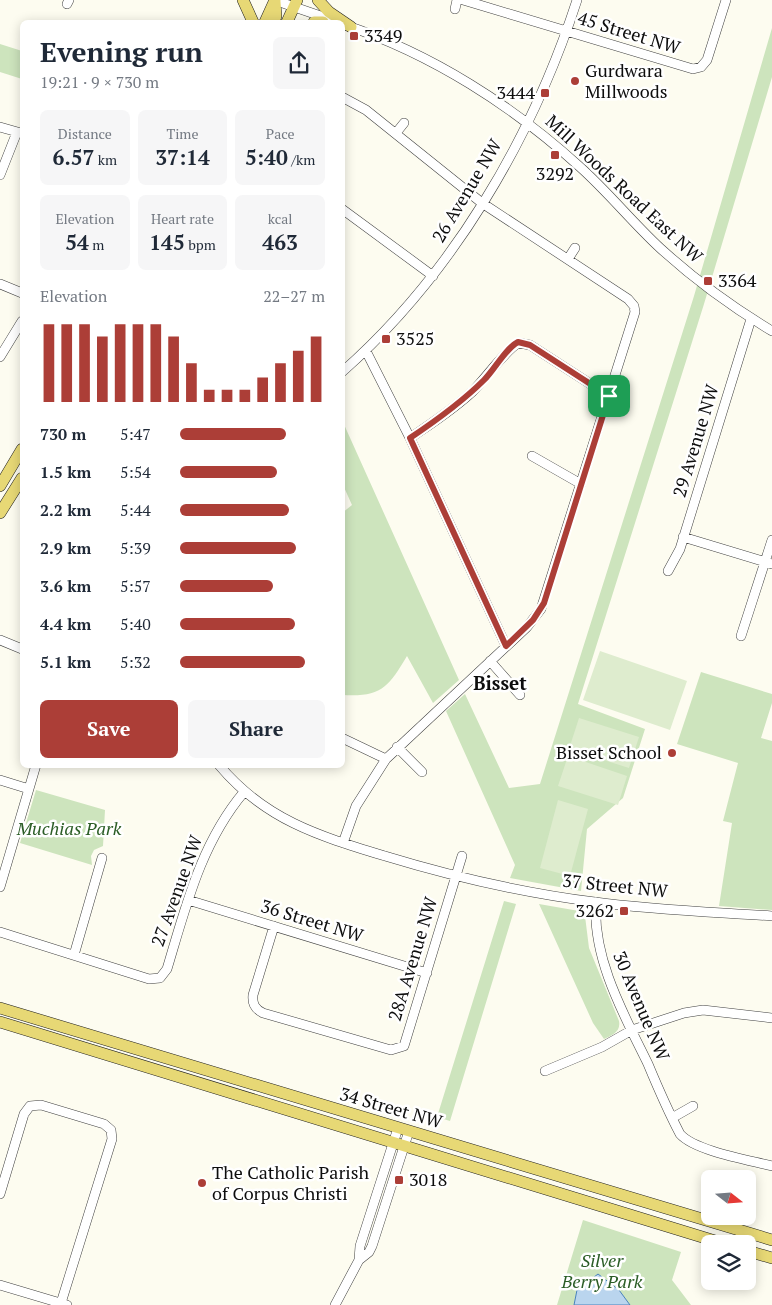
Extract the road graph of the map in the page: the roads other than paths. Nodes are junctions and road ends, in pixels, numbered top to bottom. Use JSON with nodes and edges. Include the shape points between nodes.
{"nodes":[{"id":1,"x":243,"y":0,"type":"edge"},
{"id":2,"x":274,"y":0,"type":"edge"},
{"id":3,"x":318,"y":0,"type":"edge"},
{"id":4,"x":466,"y":0,"type":"edge"},
{"id":5,"x":577,"y":0,"type":"edge"},
{"id":6,"x":726,"y":0,"type":"edge"},
{"id":7,"x":294,"y":3,"type":"edge"},
{"id":8,"x":252,"y":20,"type":"edge"},
{"id":9,"x":266,"y":20,"type":"edge"},
{"id":10,"x":274,"y":20,"type":"edge"},
{"id":11,"x":288,"y":20,"type":"edge"},
{"id":12,"x":333,"y":20,"type":"edge"},
{"id":13,"x":339,"y":20,"type":"edge"},
{"id":14,"x":345,"y":25,"type":"edge"},
{"id":15,"x":567,"y":31,"type":"junction"},
{"id":16,"x":345,"y":99,"type":"edge"},
{"id":17,"x":526,"y":122,"type":"junction"},
{"id":18,"x":404,"y":123,"type":"dead end"},
{"id":19,"x":0,"y":127,"type":"edge"},
{"id":20,"x":20,"y":133,"type":"edge"},
{"id":21,"x":396,"y":133,"type":"junction"},
{"id":22,"x":0,"y":175,"type":"edge"},
{"id":23,"x":482,"y":204,"type":"junction"},
{"id":24,"x":345,"y":211,"type":"edge"},
{"id":25,"x":575,"y":248,"type":"dead end"},
{"id":26,"x":568,"y":259,"type":"junction"},
{"id":27,"x":433,"y":276,"type":"junction"},
{"id":28,"x":0,"y":284,"type":"edge"},
{"id":29,"x":20,"y":292,"type":"edge"},
{"id":30,"x":751,"y":319,"type":"junction"},
{"id":31,"x":20,"y":324,"type":"edge"},
{"id":32,"x":772,"y":332,"type":"edge"},
{"id":33,"x":366,"y":351,"type":"junction"},
{"id":34,"x":0,"y":357,"type":"edge"},
{"id":35,"x":345,"y":369,"type":"edge"},
{"id":36,"x":609,"y":396,"type":"junction"},
{"id":37,"x":410,"y":438,"type":"junction"},
{"id":38,"x":20,"y":452,"type":"edge"},
{"id":39,"x":532,"y":456,"type":"dead end"},
{"id":40,"x":20,"y":481,"type":"edge"},
{"id":41,"x":581,"y":484,"type":"junction"},
{"id":42,"x":0,"y":486,"type":"edge"},
{"id":43,"x":0,"y":513,"type":"edge"},
{"id":44,"x":683,"y":537,"type":"junction"},
{"id":45,"x":468,"y":540,"type":"dead end"},
{"id":46,"x":772,"y":540,"type":"edge"},
{"id":47,"x":460,"y":544,"type":"junction"},
{"id":48,"x":768,"y":563,"type":"edge"},
{"id":49,"x":668,"y":571,"type":"dead end"},
{"id":50,"x":741,"y":636,"type":"dead end"},
{"id":51,"x":0,"y":640,"type":"edge"},
{"id":52,"x":506,"y":646,"type":"junction"},
{"id":53,"x":20,"y":648,"type":"edge"},
{"id":54,"x":490,"y":661,"type":"junction"},
{"id":55,"x":520,"y":695,"type":"dead end"},
{"id":56,"x":345,"y":739,"type":"edge"},
{"id":57,"x":397,"y":747,"type":"junction"},
{"id":58,"x":386,"y":759,"type":"junction"},
{"id":59,"x":35,"y":768,"type":"edge"},
{"id":60,"x":222,"y":768,"type":"edge"},
{"id":61,"x":422,"y":772,"type":"dead end"},
{"id":62,"x":0,"y":780,"type":"edge"},
{"id":63,"x":29,"y":789,"type":"junction"},
{"id":64,"x":244,"y":792,"type":"junction"},
{"id":65,"x":343,"y":843,"type":"junction"},
{"id":66,"x":462,"y":856,"type":"dead end"},
{"id":67,"x":102,"y":858,"type":"dead end"},
{"id":68,"x":456,"y":876,"type":"junction"},
{"id":69,"x":0,"y":887,"type":"edge"},
{"id":70,"x":188,"y":900,"type":"junction"},
{"id":71,"x":596,"y":902,"type":"junction"},
{"id":72,"x":772,"y":916,"type":"edge"},
{"id":73,"x":274,"y":926,"type":"junction"},
{"id":74,"x":0,"y":932,"type":"edge"},
{"id":75,"x":74,"y":955,"type":"junction"},
{"id":76,"x":427,"y":972,"type":"junction"},
{"id":77,"x":0,"y":1008,"type":"edge"},
{"id":78,"x":772,"y":1018,"type":"edge"},
{"id":79,"x":0,"y":1022,"type":"edge"},
{"id":80,"x":632,"y":1030,"type":"junction"},
{"id":81,"x":545,"y":1070,"type":"dead end"},
{"id":82,"x":693,"y":1106,"type":"dead end"},
{"id":83,"x":672,"y":1118,"type":"junction"},
{"id":84,"x":404,"y":1130,"type":"junction"},
{"id":85,"x":399,"y":1146,"type":"junction"},
{"id":86,"x":772,"y":1166,"type":"edge"},
{"id":87,"x":0,"y":1194,"type":"edge"},
{"id":88,"x":701,"y":1237,"type":"edge"},
{"id":89,"x":772,"y":1240,"type":"edge"},
{"id":90,"x":756,"y":1253,"type":"edge"},
{"id":91,"x":772,"y":1258,"type":"edge"},
{"id":92,"x":0,"y":1285,"type":"edge"},
{"id":93,"x":64,"y":1304,"type":"edge"},
{"id":94,"x":335,"y":1305,"type":"edge"}],
"edges":[{"from":1,"to":8,"type":"main road"},
{"from":2,"to":7,"type":"street"},
{"from":2,"to":9,"type":"main road"},
{"from":2,"to":10,"type":"main road"},
{"from":3,"to":13,"type":"main road"},
{"from":4,"to":15,"type":"street","name":"45 Street NW"},
{"from":5,"to":15,"type":"street","name":"26 Avenue NW"},
{"from":6,"to":15,"type":"street","name":"45 Street NW","via":[[709,57],[701,68],[689,68]]},
{"from":7,"to":11,"type":"main road"},
{"from":7,"to":12,"type":"street"},
{"from":14,"to":17,"type":"street","name":"Mill Woods Road East NW","via":[[438,66]]},
{"from":15,"to":17,"type":"street","name":"26 Avenue NW"},
{"from":16,"to":21,"type":"street"},
{"from":17,"to":23,"type":"street","name":"26 Avenue NW"},
{"from":17,"to":30,"type":"street","name":"Mill Woods Road East NW","via":[[580,166],[660,247]]},
{"from":18,"to":21,"type":"street"},
{"from":19,"to":20,"type":"street"},
{"from":20,"to":22,"type":"street"},
{"from":21,"to":23,"type":"street"},
{"from":23,"to":26,"type":"street"},
{"from":23,"to":27,"type":"street","name":"26 Avenue NW"},
{"from":24,"to":27,"type":"street"},
{"from":25,"to":26,"type":"street"},
{"from":26,"to":36,"type":"street","via":[[634,306],[634,317]]},
{"from":27,"to":33,"type":"street","name":"26 Avenue NW"},
{"from":28,"to":29,"type":"street"},
{"from":30,"to":32,"type":"street","name":"Mill Woods Road East NW"},
{"from":30,"to":44,"type":"street","name":"29 Avenue NW"},
{"from":31,"to":34,"type":"street"},
{"from":33,"to":35,"type":"street","name":"26 Avenue NW"},
{"from":33,"to":37,"type":"street"},
{"from":36,"to":37,"type":"street","via":[[530,345],[518,342],[461,402]]},
{"from":36,"to":41,"type":"street"},
{"from":37,"to":47,"type":"street"},
{"from":38,"to":42,"type":"main road"},
{"from":39,"to":41,"type":"street"},
{"from":40,"to":43,"type":"main road"},
{"from":41,"to":52,"type":"street","via":[[544,603],[533,620]]},
{"from":44,"to":48,"type":"street"},
{"from":44,"to":49,"type":"street","name":"29 Avenue NW"},
{"from":45,"to":47,"type":"street"},
{"from":46,"to":48,"type":"street"},
{"from":47,"to":52,"type":"street"},
{"from":48,"to":50,"type":"street"},
{"from":51,"to":53,"type":"street"},
{"from":52,"to":54,"type":"street"},
{"from":54,"to":55,"type":"street"},
{"from":54,"to":57,"type":"street"},
{"from":56,"to":58,"type":"street"},
{"from":57,"to":58,"type":"street"},
{"from":57,"to":61,"type":"street"},
{"from":58,"to":65,"type":"street","via":[[358,801]]},
{"from":59,"to":63,"type":"street"},
{"from":60,"to":64,"type":"street","name":"37 Street NW"},
{"from":62,"to":63,"type":"street"},
{"from":63,"to":69,"type":"street"},
{"from":64,"to":65,"type":"street","name":"37 Street NW","via":[[296,826]]},
{"from":64,"to":70,"type":"street","name":"27 Avenue NW","via":[[212,837]]},
{"from":65,"to":68,"type":"street","name":"37 Street NW"},
{"from":66,"to":68,"type":"street"},
{"from":67,"to":75,"type":"street"},
{"from":68,"to":71,"type":"street","name":"37 Street NW","via":[[517,890]]},
{"from":68,"to":76,"type":"street","name":"28A Avenue NW"},
{"from":70,"to":73,"type":"street","name":"36 Street NW"},
{"from":70,"to":75,"type":"street","name":"27 Avenue NW","via":[[167,969],[160,978],[149,979]]},
{"from":71,"to":72,"type":"street","name":"37 Street NW"},
{"from":71,"to":80,"type":"street","name":"30 Avenue NW","via":[[600,950]]},
{"from":73,"to":76,"type":"street","name":"36 Street NW"},
{"from":73,"to":76,"type":"street","name":"28A Avenue NW","via":[[253,995],[254,1006],[263,1013],[399,1050],[404,1046]]},
{"from":74,"to":75,"type":"street"},
{"from":77,"to":84,"type":"main road","name":"34 Street NW"},
{"from":78,"to":80,"type":"street","via":[[703,1010],[671,1016]]},
{"from":79,"to":85,"type":"main road","name":"34 Street NW"},
{"from":80,"to":81,"type":"street","via":[[602,1047]]},
{"from":80,"to":83,"type":"street","name":"30 Avenue NW"},
{"from":82,"to":83,"type":"street"},
{"from":83,"to":86,"type":"street","name":"30 Avenue NW","via":[[680,1134],[690,1142]]},
{"from":84,"to":85,"type":"street"},
{"from":84,"to":89,"type":"main road","name":"34 Street NW"},
{"from":85,"to":88,"type":"main road","name":"34 Street NW"},
{"from":85,"to":94,"type":"street","via":[[360,1246],[360,1260]]},
{"from":87,"to":93,"type":"street","via":[[24,1114],[30,1106],[41,1105],[104,1124],[111,1130],[112,1139]]},
{"from":90,"to":91,"type":"main road"},
{"from":92,"to":93,"type":"street"}]}
